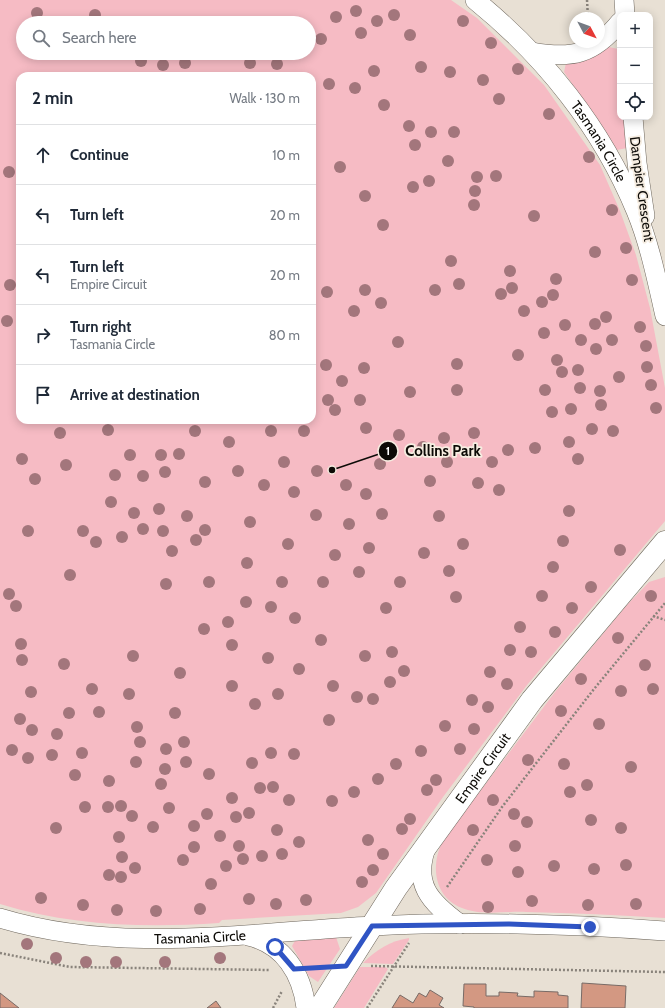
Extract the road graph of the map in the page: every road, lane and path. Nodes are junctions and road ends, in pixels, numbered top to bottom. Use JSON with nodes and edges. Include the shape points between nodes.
{"nodes":[{"id":1,"x":475,"y":0,"type":"edge"},
{"id":2,"x":587,"y":0,"type":"edge"},
{"id":3,"x":624,"y":0,"type":"edge"},
{"id":4,"x":588,"y":12,"type":"edge"},
{"id":5,"x":625,"y":12,"type":"edge"},
{"id":6,"x":617,"y":25,"type":"edge"},
{"id":7,"x":532,"y":52,"type":"junction"},
{"id":8,"x":633,"y":120,"type":"edge"},
{"id":9,"x":653,"y":261,"type":"junction"},
{"id":10,"x":665,"y":316,"type":"edge"},
{"id":11,"x":665,"y":542,"type":"edge"},
{"id":12,"x":657,"y":560,"type":"edge"},
{"id":13,"x":665,"y":603,"type":"edge"},
{"id":14,"x":653,"y":616,"type":"junction"},
{"id":15,"x":665,"y":620,"type":"edge"},
{"id":16,"x":428,"y":842,"type":"junction"},
{"id":17,"x":453,"y":877,"type":"dead end"},
{"id":18,"x":0,"y":918,"type":"edge"},
{"id":19,"x":460,"y":924,"type":"junction"},
{"id":20,"x":372,"y":926,"type":"junction"},
{"id":21,"x":665,"y":931,"type":"edge"},
{"id":22,"x":239,"y":934,"type":"junction"},
{"id":23,"x":410,"y":941,"type":"dead end"},
{"id":24,"x":0,"y":953,"type":"edge"},
{"id":25,"x":346,"y":966,"type":"junction"},
{"id":26,"x":394,"y":966,"type":"junction"},
{"id":27,"x":294,"y":969,"type":"junction"},
{"id":28,"x":665,"y":972,"type":"edge"},
{"id":29,"x":306,"y":1008,"type":"edge"},
{"id":30,"x":320,"y":1008,"type":"edge"},
{"id":31,"x":367,"y":1008,"type":"edge"}],
"edges":[{"from":1,"to":7,"type":"street","name":"Tasmania Circle"},
{"from":2,"to":4,"type":"path"},
{"from":3,"to":5,"type":"street"},
{"from":6,"to":7,"type":"street","via":[[601,42],[580,54],[566,56]]},
{"from":7,"to":9,"type":"street","name":"Tasmania Circle","via":[[565,90],[601,142],[636,211]]},
{"from":8,"to":9,"type":"street","name":"Dampier Crescent","via":[[637,163]]},
{"from":9,"to":10,"type":"street","name":"Tasmania Circle"},
{"from":11,"to":12,"type":"street","name":"Empire Circuit"},
{"from":12,"to":16,"type":"street","name":"Empire Circuit","via":[[532,700]]},
{"from":13,"to":14,"type":"path"},
{"from":14,"to":15,"type":"path"},
{"from":14,"to":17,"type":"path","via":[[502,807]]},
{"from":16,"to":19,"type":"street","via":[[423,860],[423,883],[435,905]]},
{"from":16,"to":20,"type":"street","name":"Empire Circuit"},
{"from":18,"to":22,"type":"street","name":"Tasmania Circle","via":[[52,930],[117,939],[194,939]]},
{"from":19,"to":20,"type":"street","name":"Tasmania Circle"},
{"from":19,"to":21,"type":"street","name":"Tasmania Circle","via":[[551,925]]},
{"from":20,"to":22,"type":"street","name":"Tasmania Circle"},
{"from":20,"to":25,"type":"street","name":"Empire Circuit"},
{"from":22,"to":27,"type":"street","via":[[269,943],[280,951]]},
{"from":23,"to":26,"type":"path"},
{"from":24,"to":27,"type":"path","via":[[70,967]]},
{"from":25,"to":26,"type":"path"},
{"from":25,"to":30,"type":"street","name":"Empire Circuit"},
{"from":26,"to":28,"type":"path"},
{"from":26,"to":31,"type":"path"},
{"from":27,"to":29,"type":"street","via":[[303,990]]}]}
